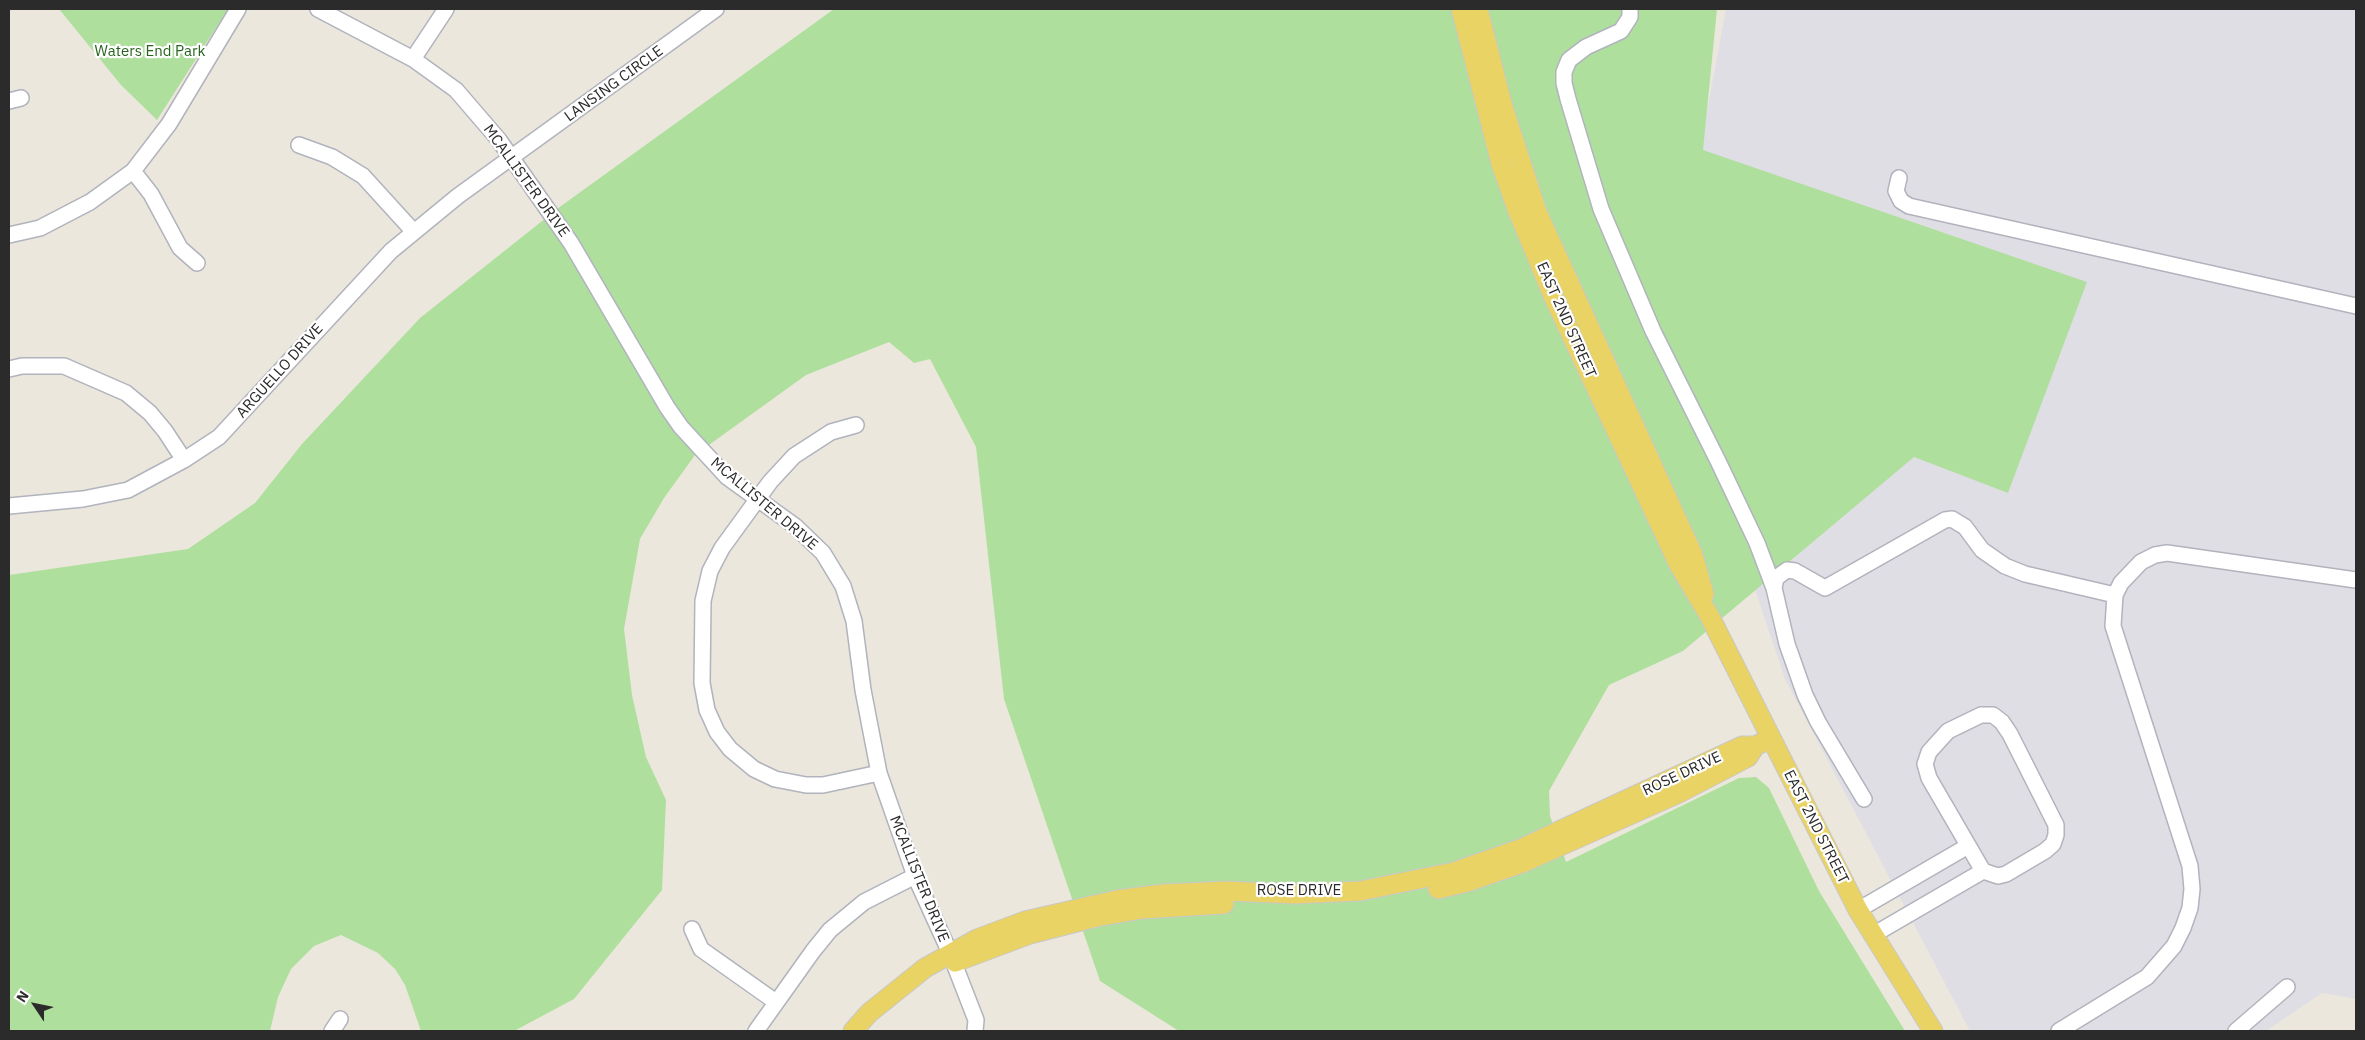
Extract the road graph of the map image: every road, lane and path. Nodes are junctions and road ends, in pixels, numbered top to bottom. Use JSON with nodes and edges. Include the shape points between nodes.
{"nodes":[{"id":1,"x":238,"y":9,"type":"edge"},
{"id":2,"x":318,"y":9,"type":"edge"},
{"id":3,"x":446,"y":9,"type":"edge"},
{"id":4,"x":716,"y":9,"type":"edge"},
{"id":5,"x":1461,"y":9,"type":"edge"},
{"id":6,"x":1478,"y":9,"type":"edge"},
{"id":7,"x":1630,"y":9,"type":"edge"},
{"id":8,"x":414,"y":59,"type":"junction"},
{"id":9,"x":299,"y":145,"type":"dead end"},
{"id":10,"x":511,"y":158,"type":"junction"},
{"id":11,"x":133,"y":171,"type":"junction"},
{"id":12,"x":1899,"y":178,"type":"dead end"},
{"id":13,"x":414,"y":232,"type":"junction"},
{"id":14,"x":9,"y":235,"type":"edge"},
{"id":15,"x":197,"y":263,"type":"dead end"},
{"id":16,"x":2356,"y":306,"type":"edge"},
{"id":17,"x":9,"y":369,"type":"edge"},
{"id":18,"x":856,"y":425,"type":"dead end"},
{"id":19,"x":184,"y":460,"type":"junction"},
{"id":20,"x":757,"y":500,"type":"junction"},
{"id":21,"x":9,"y":506,"type":"edge"},
{"id":22,"x":2356,"y":580,"type":"edge"},
{"id":23,"x":1774,"y":588,"type":"junction"},
{"id":24,"x":2115,"y":595,"type":"junction"},
{"id":25,"x":1710,"y":616,"type":"junction"},
{"id":26,"x":1763,"y":743,"type":"junction"},
{"id":27,"x":879,"y":773,"type":"junction"},
{"id":28,"x":1864,"y":799,"type":"dead end"},
{"id":29,"x":1968,"y":846,"type":"junction"},
{"id":30,"x":1983,"y":871,"type":"junction"},
{"id":31,"x":915,"y":876,"type":"junction"},
{"id":32,"x":1858,"y":910,"type":"junction"},
{"id":33,"x":692,"y":929,"type":"dead end"},
{"id":34,"x":1873,"y":935,"type":"junction"},
{"id":35,"x":952,"y":957,"type":"junction"},
{"id":36,"x":2286,"y":988,"type":"dead end"},
{"id":37,"x":776,"y":1002,"type":"junction"},
{"id":38,"x":756,"y":1031,"type":"edge"},
{"id":39,"x":853,"y":1031,"type":"edge"},
{"id":40,"x":869,"y":1031,"type":"edge"},
{"id":41,"x":975,"y":1031,"type":"edge"},
{"id":42,"x":1933,"y":1031,"type":"edge"},
{"id":43,"x":2059,"y":1031,"type":"edge"},
{"id":44,"x":2236,"y":1031,"type":"edge"}],
"edges":[{"from":1,"to":11,"type":"street","via":[[169,124]]},
{"from":2,"to":8,"type":"street","name":"MCALLISTER DRIVE"},
{"from":3,"to":8,"type":"street"},
{"from":4,"to":10,"type":"street","name":"LANSING CIRCLE"},
{"from":5,"to":25,"type":"main road","name":"EAST 2ND STREET","via":[[1490,125],[1517,209],[1554,298],[1679,565]]},
{"from":6,"to":25,"type":"main road","name":"EAST 2ND STREET","via":[[1503,107],[1537,212],[1693,555]]},
{"from":7,"to":23,"type":"street","via":[[1630,17],[1621,31],[1586,47],[1569,60],[1564,83],[1602,209],[1653,331],[1732,487]]},
{"from":8,"to":10,"type":"street","name":"MCALLISTER DRIVE","via":[[456,90]]},
{"from":9,"to":13,"type":"street","via":[[332,157],[363,176]]},
{"from":10,"to":13,"type":"street","name":"ARGUELLO DRIVE"},
{"from":10,"to":20,"type":"street","name":"MCALLISTER DRIVE","via":[[572,243],[667,407],[708,458]]},
{"from":11,"to":14,"type":"street","via":[[90,202],[40,228]]},
{"from":11,"to":15,"type":"street","via":[[151,194],[180,248]]},
{"from":12,"to":16,"type":"street","via":[[1896,191],[1901,201],[1909,206]]},
{"from":13,"to":19,"type":"street","name":"ARGUELLO DRIVE","via":[[390,251],[233,424]]},
{"from":17,"to":19,"type":"street","via":[[64,366],[126,393],[165,430]]},
{"from":18,"to":20,"type":"street","via":[[831,432],[810,444],[782,468]]},
{"from":19,"to":21,"type":"street","name":"ARGUELLO DRIVE","via":[[128,490],[84,499]]},
{"from":20,"to":27,"type":"street","name":"MCALLISTER DRIVE","via":[[808,538],[823,554],[843,586],[854,621],[862,690]]},
{"from":20,"to":27,"type":"street","via":[[722,548],[710,571],[704,593],[702,683],[707,710],[717,732],[730,749],[754,769],[774,779],[823,785]]},
{"from":22,"to":24,"type":"street","via":[[2167,553],[2140,562],[2125,577]]},
{"from":23,"to":24,"type":"street","via":[[1776,578],[1787,570],[1795,571],[1825,588],[1952,519],[1965,527],[1982,550],[2005,566],[2024,574]]},
{"from":23,"to":28,"type":"street","via":[[1787,644],[1805,695]]},
{"from":24,"to":43,"type":"street","via":[[2113,626],[2116,640],[2188,859],[2191,898],[2183,928],[2162,962],[2147,977]]},
{"from":25,"to":26,"type":"main road","name":"EAST 2ND STREET"},
{"from":26,"to":32,"type":"main road","name":"EAST 2ND STREET"},
{"from":26,"to":35,"type":"main road","name":"ROSE DRIVE","via":[[1742,746],[1520,849],[1454,872],[1360,891],[1295,894],[1226,891],[1117,900],[1025,922],[978,939]]},
{"from":27,"to":31,"type":"street","name":"MCALLISTER DRIVE"},
{"from":29,"to":30,"type":"street"},
{"from":29,"to":30,"type":"street","via":[[1929,778],[1925,764],[1929,752],[1948,730],[1981,715],[1993,716],[2010,734],[2052,815],[2056,835],[2053,844],[2045,851],[2006,874],[1991,875]]},
{"from":29,"to":32,"type":"street"},
{"from":30,"to":34,"type":"street"},
{"from":31,"to":35,"type":"street","name":"MCALLISTER DRIVE"},
{"from":31,"to":37,"type":"street","via":[[849,912],[813,950]]},
{"from":32,"to":34,"type":"main road","name":"EAST 2ND STREET"},
{"from":33,"to":37,"type":"street","via":[[701,949]]},
{"from":34,"to":42,"type":"main road","name":"EAST 2ND STREET"},
{"from":35,"to":39,"type":"main road","name":"ROSE DRIVE","via":[[899,987]]},
{"from":35,"to":40,"type":"main road","name":"ROSE DRIVE","via":[[905,994]]},
{"from":35,"to":41,"type":"street","name":"MCALLISTER DRIVE","via":[[976,1020]]},
{"from":36,"to":44,"type":"street"},
{"from":37,"to":38,"type":"street"}]}
